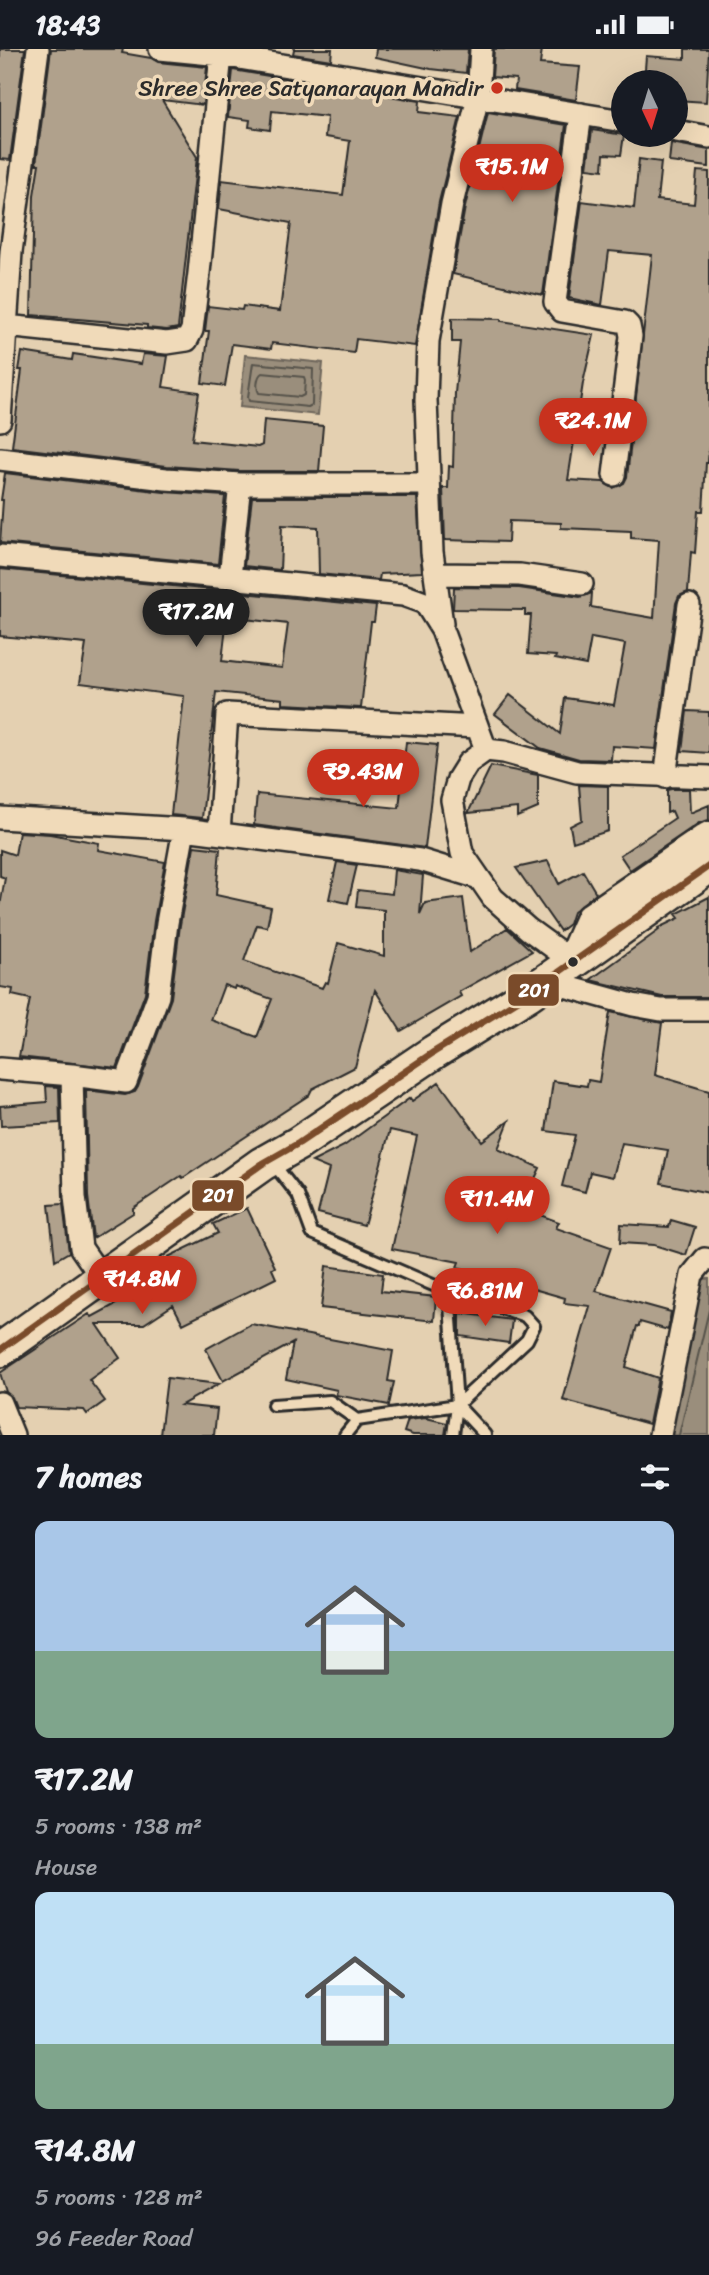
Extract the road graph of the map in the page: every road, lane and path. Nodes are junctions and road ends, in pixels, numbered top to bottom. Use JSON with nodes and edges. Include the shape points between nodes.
{"nodes":[{"id":1,"x":38,"y":49,"type":"edge"},
{"id":2,"x":160,"y":49,"type":"edge"},
{"id":3,"x":481,"y":49,"type":"edge"},
{"id":4,"x":221,"y":55,"type":"junction"},
{"id":5,"x":478,"y":97,"type":"junction"},
{"id":6,"x":581,"y":114,"type":"junction"},
{"id":7,"x":611,"y":119,"type":"edge"},
{"id":8,"x":688,"y":133,"type":"edge"},
{"id":9,"x":709,"y":137,"type":"edge"},
{"id":10,"x":6,"y":326,"type":"junction"},
{"id":11,"x":0,"y":421,"type":"edge"},
{"id":12,"x":0,"y":459,"type":"edge"},
{"id":13,"x":614,"y":475,"type":"dead end"},
{"id":14,"x":240,"y":484,"type":"junction"},
{"id":15,"x":429,"y":484,"type":"junction"},
{"id":16,"x":0,"y":556,"type":"edge"},
{"id":17,"x":435,"y":574,"type":"junction"},
{"id":18,"x":230,"y":577,"type":"junction"},
{"id":19,"x":582,"y":585,"type":"dead end"},
{"id":20,"x":689,"y":605,"type":"dead end"},
{"id":21,"x":442,"y":630,"type":"junction"},
{"id":22,"x":477,"y":727,"type":"junction"},
{"id":23,"x":485,"y":750,"type":"junction"},
{"id":24,"x":665,"y":777,"type":"junction"},
{"id":25,"x":709,"y":777,"type":"edge"},
{"id":26,"x":0,"y":818,"type":"edge"},
{"id":27,"x":184,"y":829,"type":"junction"},
{"id":28,"x":219,"y":833,"type":"junction"},
{"id":29,"x":709,"y":837,"type":"edge"},
{"id":30,"x":706,"y":875,"type":"edge"},
{"id":31,"x":479,"y":878,"type":"junction"},
{"id":32,"x":572,"y":961,"type":"junction"},
{"id":33,"x":546,"y":981,"type":"junction"},
{"id":34,"x":709,"y":1010,"type":"edge"},
{"id":35,"x":0,"y":1069,"type":"edge"},
{"id":36,"x":72,"y":1075,"type":"junction"},
{"id":37,"x":270,"y":1160,"type":"junction"},
{"id":38,"x":709,"y":1260,"type":"edge"},
{"id":39,"x":101,"y":1277,"type":"junction"},
{"id":40,"x":449,"y":1290,"type":"junction"},
{"id":41,"x":0,"y":1350,"type":"edge"},
{"id":42,"x":0,"y":1402,"type":"edge"},
{"id":43,"x":273,"y":1405,"type":"dead end"},
{"id":44,"x":457,"y":1405,"type":"junction"},
{"id":45,"x":357,"y":1420,"type":"junction"},
{"id":46,"x":13,"y":1435,"type":"edge"},
{"id":47,"x":345,"y":1435,"type":"edge"},
{"id":48,"x":453,"y":1435,"type":"edge"},
{"id":49,"x":485,"y":1435,"type":"edge"},
{"id":50,"x":660,"y":1435,"type":"edge"}],
"edges":[{"from":1,"to":10,"type":"street"},
{"from":2,"to":4,"type":"street"},
{"from":3,"to":5,"type":"street"},
{"from":4,"to":5,"type":"street"},
{"from":4,"to":10,"type":"street","via":[[195,307],[187,341],[167,343]]},
{"from":5,"to":6,"type":"street"},
{"from":5,"to":15,"type":"street","via":[[452,204],[428,341]]},
{"from":6,"to":7,"type":"street"},
{"from":6,"to":13,"type":"street","via":[[555,302],[562,311],[629,326]]},
{"from":8,"to":9,"type":"street"},
{"from":10,"to":11,"type":"street"},
{"from":12,"to":14,"type":"street"},
{"from":14,"to":15,"type":"street"},
{"from":14,"to":18,"type":"street"},
{"from":15,"to":17,"type":"street"},
{"from":16,"to":18,"type":"street"},
{"from":17,"to":19,"type":"street","via":[[520,575]]},
{"from":17,"to":21,"type":"street"},
{"from":18,"to":21,"type":"street","via":[[403,595],[425,603]]},
{"from":20,"to":24,"type":"street"},
{"from":21,"to":22,"type":"street"},
{"from":22,"to":23,"type":"street"},
{"from":22,"to":28,"type":"street","via":[[227,714]]},
{"from":23,"to":24,"type":"street","via":[[577,772]]},
{"from":23,"to":31,"type":"street","via":[[468,763],[452,800],[462,853]]},
{"from":24,"to":25,"type":"street"},
{"from":26,"to":27,"type":"street"},
{"from":27,"to":28,"type":"street"},
{"from":27,"to":36,"type":"street","via":[[158,996],[126,1082]]},
{"from":28,"to":31,"type":"street","via":[[420,860]]},
{"from":29,"to":32,"type":"street","via":[[591,918]]},
{"from":30,"to":32,"type":"main road"},
{"from":31,"to":32,"type":"street","via":[[493,898]]},
{"from":32,"to":33,"type":"main road"},
{"from":33,"to":34,"type":"street","via":[[661,1010]]},
{"from":33,"to":37,"type":"main road"},
{"from":35,"to":36,"type":"street"},
{"from":36,"to":39,"type":"street","via":[[81,1248]]},
{"from":37,"to":39,"type":"main road"},
{"from":37,"to":40,"type":"lane","via":[[298,1195],[312,1233]]},
{"from":38,"to":50,"type":"street","via":[[692,1275]]},
{"from":39,"to":41,"type":"main road"},
{"from":40,"to":44,"type":"lane"},
{"from":40,"to":44,"type":"lane","via":[[525,1316],[534,1326],[527,1340]]},
{"from":42,"to":46,"type":"street"},
{"from":43,"to":45,"type":"lane","via":[[331,1401]]},
{"from":44,"to":45,"type":"lane"},
{"from":44,"to":48,"type":"lane"},
{"from":44,"to":49,"type":"lane"},
{"from":45,"to":47,"type":"lane"}]}
